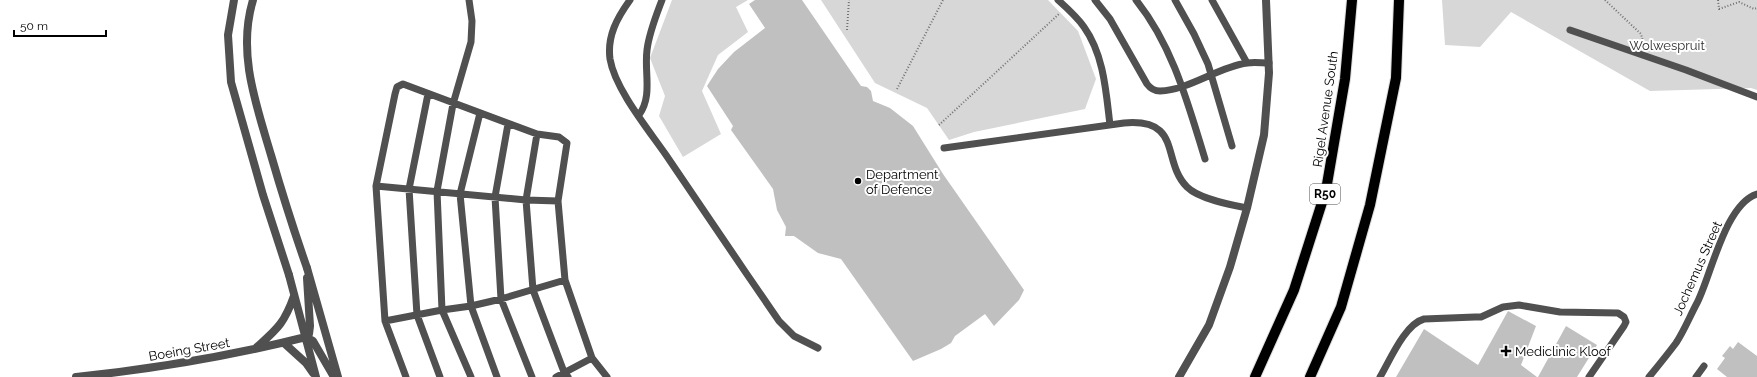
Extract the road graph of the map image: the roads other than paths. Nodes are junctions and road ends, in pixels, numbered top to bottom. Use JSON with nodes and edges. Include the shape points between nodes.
{"nodes":[{"id":1,"x":234,"y":0,"type":"edge"},
{"id":2,"x":253,"y":0,"type":"edge"},
{"id":3,"x":469,"y":0,"type":"edge"},
{"id":4,"x":630,"y":0,"type":"edge"},
{"id":5,"x":662,"y":0,"type":"edge"},
{"id":6,"x":1058,"y":0,"type":"edge"},
{"id":7,"x":1095,"y":0,"type":"edge"},
{"id":8,"x":1136,"y":0,"type":"edge"},
{"id":9,"x":1175,"y":0,"type":"edge"},
{"id":10,"x":1212,"y":0,"type":"edge"},
{"id":11,"x":1266,"y":0,"type":"edge"},
{"id":12,"x":1352,"y":0,"type":"edge"},
{"id":13,"x":1399,"y":0,"type":"edge"},
{"id":14,"x":1570,"y":30,"type":"dead end"},
{"id":15,"x":1247,"y":63,"type":"junction"},
{"id":16,"x":1269,"y":63,"type":"junction"},
{"id":17,"x":1211,"y":73,"type":"junction"},
{"id":18,"x":1183,"y":85,"type":"junction"},
{"id":19,"x":428,"y":94,"type":"junction"},
{"id":20,"x":1757,"y":97,"type":"edge"},
{"id":21,"x":453,"y":104,"type":"junction"},
{"id":22,"x":480,"y":113,"type":"junction"},
{"id":23,"x":639,"y":115,"type":"junction"},
{"id":24,"x":508,"y":124,"type":"junction"},
{"id":25,"x":1110,"y":125,"type":"junction"},
{"id":26,"x":537,"y":134,"type":"junction"},
{"id":27,"x":1232,"y":146,"type":"dead end"},
{"id":28,"x":944,"y":148,"type":"dead end"},
{"id":29,"x":1205,"y":159,"type":"dead end"},
{"id":30,"x":376,"y":186,"type":"junction"},
{"id":31,"x":409,"y":189,"type":"junction"},
{"id":32,"x":437,"y":191,"type":"junction"},
{"id":33,"x":460,"y":194,"type":"junction"},
{"id":34,"x":1757,"y":194,"type":"edge"},
{"id":35,"x":495,"y":197,"type":"junction"},
{"id":36,"x":526,"y":200,"type":"junction"},
{"id":37,"x":558,"y":201,"type":"junction"},
{"id":38,"x":1248,"y":208,"type":"junction"},
{"id":39,"x":307,"y":268,"type":"junction"},
{"id":40,"x":564,"y":280,"type":"junction"},
{"id":41,"x":533,"y":290,"type":"junction"},
{"id":42,"x":294,"y":296,"type":"junction"},
{"id":43,"x":501,"y":299,"type":"junction"},
{"id":44,"x":471,"y":306,"type":"junction"},
{"id":45,"x":442,"y":310,"type":"junction"},
{"id":46,"x":417,"y":315,"type":"junction"},
{"id":47,"x":385,"y":321,"type":"junction"},
{"id":48,"x":306,"y":337,"type":"junction"},
{"id":49,"x":284,"y":343,"type":"junction"},
{"id":50,"x":255,"y":348,"type":"junction"},
{"id":51,"x":818,"y":348,"type":"dead end"},
{"id":52,"x":592,"y":358,"type":"junction"},
{"id":53,"x":1704,"y":366,"type":"dead end"},
{"id":54,"x":566,"y":375,"type":"edge"},
{"id":55,"x":76,"y":377,"type":"edge"},
{"id":56,"x":315,"y":377,"type":"edge"},
{"id":57,"x":334,"y":377,"type":"edge"},
{"id":58,"x":338,"y":377,"type":"edge"},
{"id":59,"x":406,"y":377,"type":"edge"},
{"id":60,"x":440,"y":377,"type":"edge"},
{"id":61,"x":471,"y":377,"type":"edge"},
{"id":62,"x":497,"y":377,"type":"edge"},
{"id":63,"x":532,"y":377,"type":"edge"},
{"id":64,"x":556,"y":377,"type":"edge"},
{"id":65,"x":606,"y":377,"type":"edge"},
{"id":66,"x":1179,"y":377,"type":"edge"},
{"id":67,"x":1254,"y":377,"type":"edge"},
{"id":68,"x":1310,"y":377,"type":"edge"},
{"id":69,"x":1380,"y":377,"type":"edge"},
{"id":70,"x":1589,"y":377,"type":"edge"},
{"id":71,"x":1649,"y":377,"type":"edge"},
{"id":72,"x":1696,"y":377,"type":"edge"}],
"edges":[{"from":1,"to":42,"type":"street","via":[[228,35],[231,82]]},
{"from":2,"to":39,"type":"street","via":[[246,36],[249,79]]},
{"from":3,"to":21,"type":"lane","via":[[471,42]]},
{"from":4,"to":23,"type":"lane","via":[[613,27],[610,59],[616,78]]},
{"from":5,"to":23,"type":"lane","via":[[652,25],[647,50],[645,73],[648,91],[645,107]]},
{"from":6,"to":25,"type":"lane","via":[[1083,26],[1097,53],[1103,72]]},
{"from":7,"to":18,"type":"lane","via":[[1110,19],[1151,89],[1160,91]]},
{"from":8,"to":18,"type":"lane","via":[[1163,43]]},
{"from":9,"to":17,"type":"lane","via":[[1194,34]]},
{"from":10,"to":15,"type":"lane"},
{"from":11,"to":16,"type":"street"},
{"from":12,"to":67,"type":"main road","name":"Rigel Avenue South","number":"R50","via":[[1345,79],[1326,190],[1294,290]]},
{"from":13,"to":68,"type":"main road","via":[[1396,78],[1370,205],[1341,307]]},
{"from":14,"to":20,"type":"lane"},
{"from":15,"to":16,"type":"lane"},
{"from":15,"to":17,"type":"lane"},
{"from":16,"to":38,"type":"street","via":[[1264,135]]},
{"from":17,"to":18,"type":"lane"},
{"from":17,"to":27,"type":"lane"},
{"from":18,"to":29,"type":"lane"},
{"from":19,"to":21,"type":"lane"},
{"from":19,"to":30,"type":"lane","via":[[406,84],[397,87]]},
{"from":19,"to":31,"type":"lane"},
{"from":21,"to":22,"type":"lane"},
{"from":21,"to":32,"type":"lane"},
{"from":22,"to":24,"type":"lane"},
{"from":22,"to":33,"type":"lane"},
{"from":23,"to":51,"type":"lane","via":[[779,321],[794,336]]},
{"from":24,"to":26,"type":"lane"},
{"from":24,"to":35,"type":"lane"},
{"from":25,"to":28,"type":"lane"},
{"from":25,"to":38,"type":"lane","via":[[1134,122],[1155,127],[1168,140],[1176,167],[1192,192],[1224,204]]},
{"from":26,"to":36,"type":"lane"},
{"from":26,"to":37,"type":"lane","via":[[559,137],[567,143]]},
{"from":30,"to":31,"type":"lane"},
{"from":30,"to":47,"type":"lane"},
{"from":31,"to":32,"type":"lane"},
{"from":31,"to":46,"type":"lane"},
{"from":32,"to":33,"type":"lane"},
{"from":32,"to":45,"type":"lane"},
{"from":33,"to":35,"type":"lane"},
{"from":33,"to":44,"type":"lane"},
{"from":34,"to":71,"type":"lane","name":"Jochemus Street","via":[[1742,204],[1736,212],[1698,301],[1676,343]]},
{"from":35,"to":36,"type":"lane"},
{"from":35,"to":43,"type":"lane"},
{"from":36,"to":37,"type":"lane"},
{"from":36,"to":41,"type":"lane"},
{"from":37,"to":40,"type":"lane"},
{"from":38,"to":66,"type":"street","via":[[1209,325]]},
{"from":39,"to":48,"type":"street","via":[[310,322],[309,334]]},
{"from":39,"to":58,"type":"street"},
{"from":40,"to":41,"type":"lane"},
{"from":40,"to":52,"type":"lane"},
{"from":41,"to":43,"type":"lane"},
{"from":41,"to":54,"type":"lane"},
{"from":42,"to":48,"type":"street"},
{"from":42,"to":50,"type":"street","via":[[283,322]]},
{"from":43,"to":44,"type":"lane"},
{"from":43,"to":63,"type":"lane"},
{"from":44,"to":45,"type":"lane"},
{"from":44,"to":62,"type":"lane"},
{"from":45,"to":46,"type":"lane"},
{"from":45,"to":61,"type":"lane"},
{"from":46,"to":47,"type":"lane"},
{"from":46,"to":60,"type":"lane"},
{"from":47,"to":59,"type":"lane"},
{"from":48,"to":49,"type":"street","name":"Boeing Street"},
{"from":48,"to":56,"type":"street"},
{"from":48,"to":57,"type":"street","via":[[313,341]]},
{"from":49,"to":50,"type":"street","name":"Boeing Street"},
{"from":49,"to":56,"type":"street","via":[[306,363]]},
{"from":50,"to":55,"type":"street","name":"Boeing Street","via":[[184,363]]},
{"from":52,"to":54,"type":"lane"},
{"from":52,"to":65,"type":"lane"},
{"from":53,"to":72,"type":"lane"},
{"from":54,"to":64,"type":"lane"},
{"from":69,"to":70,"type":"lane","via":[[1408,329],[1416,321],[1481,317],[1504,307],[1518,306],[1560,312],[1618,313],[1624,317],[1624,326]]}]}
